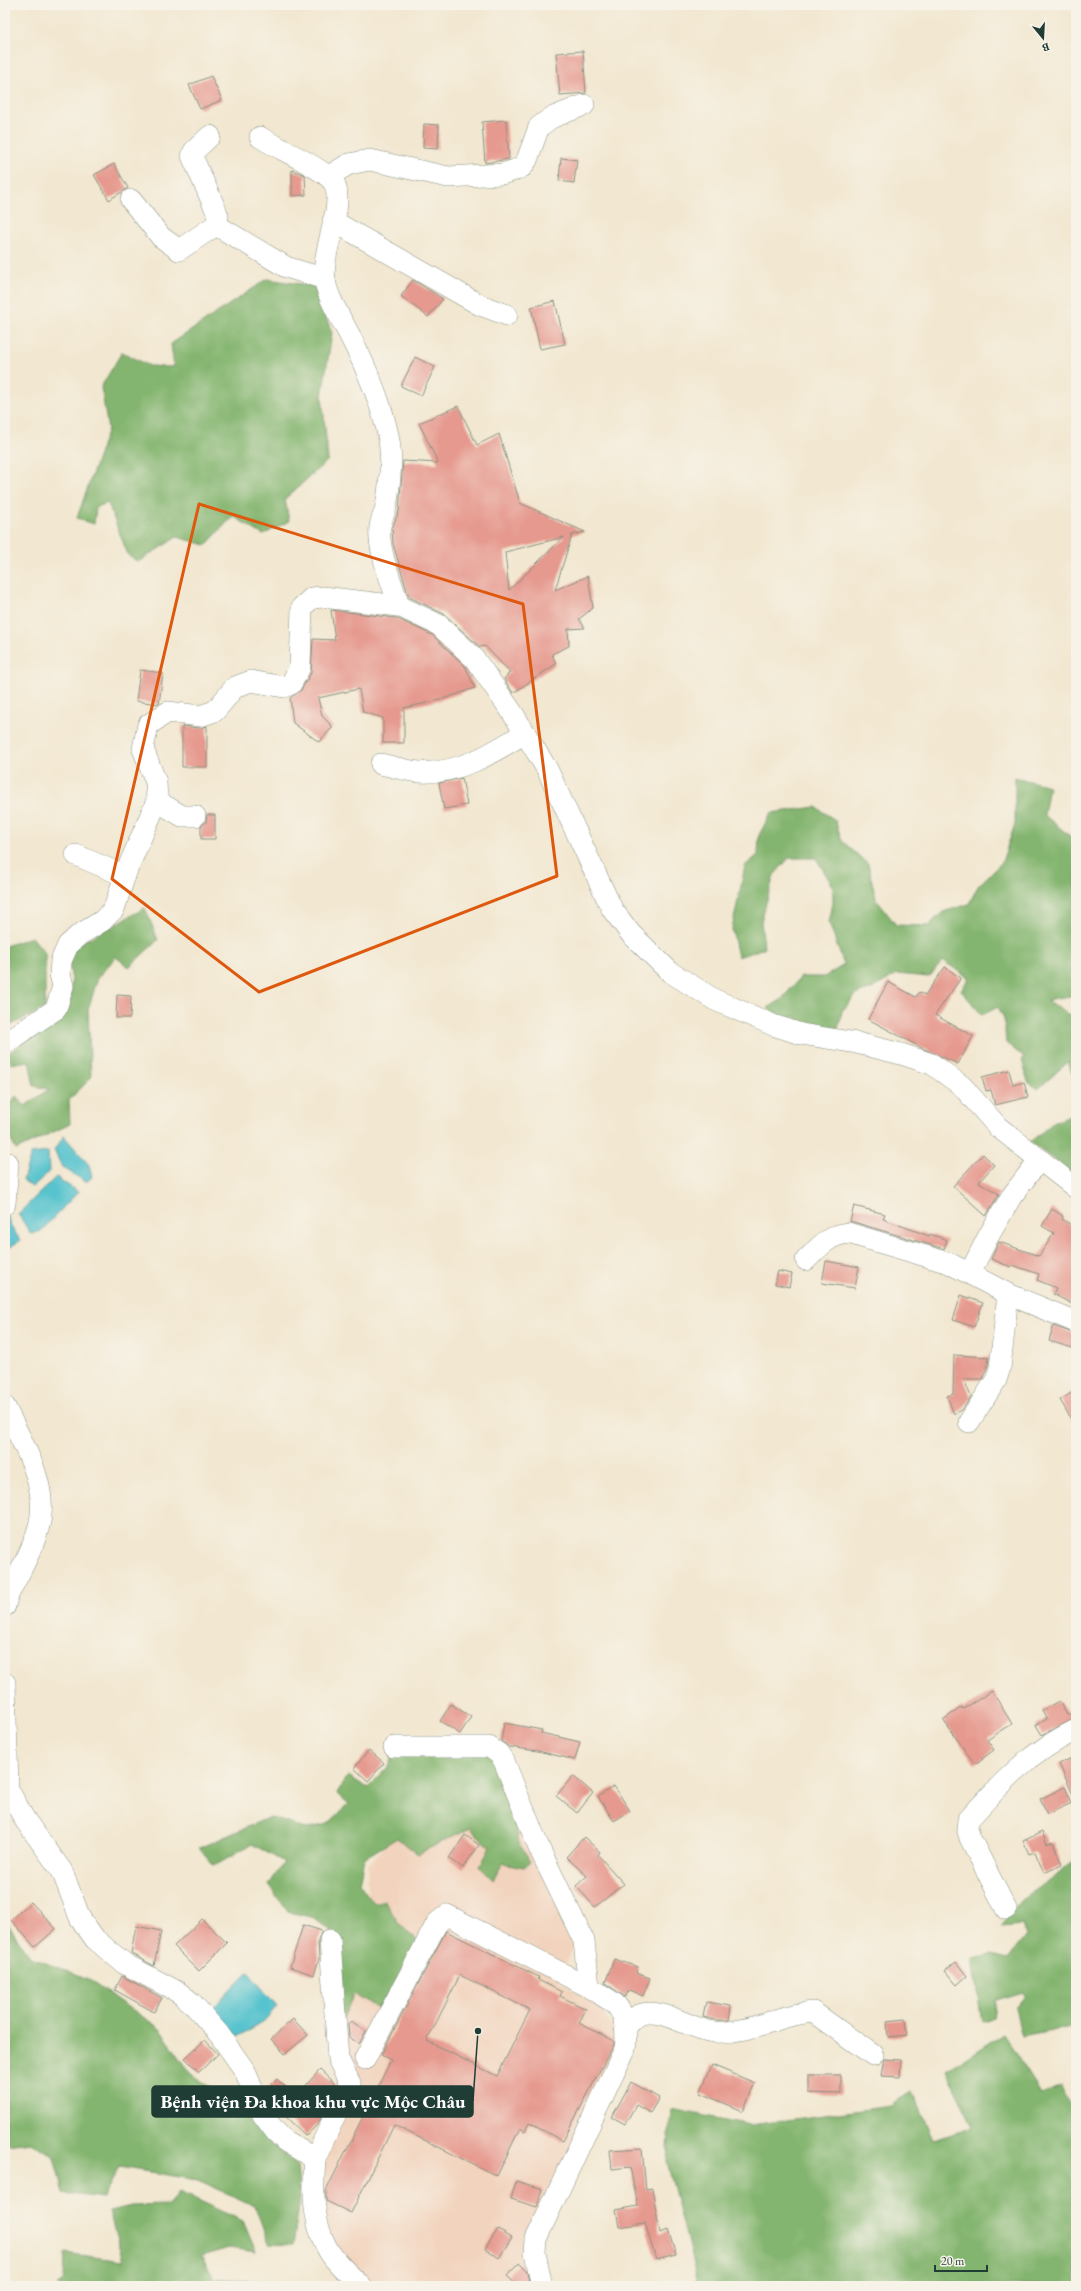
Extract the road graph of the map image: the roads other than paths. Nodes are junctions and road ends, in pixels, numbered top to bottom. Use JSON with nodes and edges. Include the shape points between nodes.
{"nodes":[{"id":1,"x":584,"y":106,"type":"dead end"},
{"id":2,"x":210,"y":136,"type":"dead end"},
{"id":3,"x":260,"y":137,"type":"dead end"},
{"id":4,"x":330,"y":176,"type":"junction"},
{"id":5,"x":131,"y":200,"type":"dead end"},
{"id":6,"x":333,"y":220,"type":"junction"},
{"id":7,"x":216,"y":225,"type":"junction"},
{"id":8,"x":325,"y":279,"type":"junction"},
{"id":9,"x":507,"y":315,"type":"dead end"},
{"id":10,"x":399,"y":606,"type":"junction"},
{"id":11,"x":525,"y":734,"type":"junction"},
{"id":12,"x":381,"y":764,"type":"dead end"},
{"id":13,"x":157,"y":801,"type":"junction"},
{"id":14,"x":195,"y":816,"type":"dead end"},
{"id":15,"x":76,"y":856,"type":"dead end"},
{"id":16,"x":125,"y":876,"type":"junction"},
{"id":17,"x":5,"y":1043,"type":"edge"},
{"id":18,"x":1040,"y":1159,"type":"junction"},
{"id":19,"x":8,"y":1164,"type":"dead end"},
{"id":20,"x":1076,"y":1188,"type":"edge"},
{"id":21,"x":5,"y":1204,"type":"edge"},
{"id":22,"x":806,"y":1260,"type":"dead end"},
{"id":23,"x":970,"y":1273,"type":"junction"},
{"id":24,"x":1008,"y":1294,"type":"junction"},
{"id":25,"x":1076,"y":1322,"type":"edge"},
{"id":26,"x":5,"y":1407,"type":"edge"},
{"id":27,"x":969,"y":1422,"type":"dead end"},
{"id":28,"x":5,"y":1606,"type":"edge"},
{"id":29,"x":5,"y":1683,"type":"edge"},
{"id":30,"x":6,"y":1725,"type":"edge"},
{"id":31,"x":1076,"y":1730,"type":"edge"},
{"id":32,"x":394,"y":1748,"type":"dead end"},
{"id":33,"x":1006,"y":1909,"type":"dead end"},
{"id":34,"x":330,"y":1940,"type":"dead end"},
{"id":35,"x":589,"y":1987,"type":"junction"},
{"id":36,"x":625,"y":2026,"type":"junction"},
{"id":37,"x":873,"y":2055,"type":"dead end"},
{"id":38,"x":365,"y":2059,"type":"dead end"},
{"id":39,"x":315,"y":2159,"type":"junction"},
{"id":40,"x":361,"y":2286,"type":"edge"},
{"id":41,"x":542,"y":2286,"type":"edge"}],
"edges":[{"from":1,"to":4,"type":"street","via":[[551,118],[539,127],[522,167],[502,174],[448,177],[370,160],[349,164]]},
{"from":2,"to":7,"type":"street","via":[[192,156],[218,216]]},
{"from":3,"to":4,"type":"street"},
{"from":4,"to":6,"type":"street","via":[[337,196]]},
{"from":5,"to":7,"type":"street","via":[[161,237],[179,250]]},
{"from":6,"to":8,"type":"street"},
{"from":6,"to":9,"type":"street","via":[[480,306]]},
{"from":7,"to":8,"type":"street","via":[[286,267]]},
{"from":8,"to":10,"type":"street","via":[[329,296],[368,373],[388,435],[389,480],[380,527],[380,541]]},
{"from":10,"to":11,"type":"street","via":[[439,625],[474,658]]},
{"from":10,"to":13,"type":"street","via":[[333,597],[312,598],[302,607],[300,667],[291,684],[284,687],[251,680],[235,687],[215,711],[200,716],[168,712],[152,721],[148,725],[143,749],[156,782]]},
{"from":11,"to":12,"type":"street","via":[[497,750],[455,768],[436,772],[420,772]]},
{"from":11,"to":18,"type":"street","via":[[547,769],[612,909],[630,934],[670,972],[715,1000],[801,1034],[857,1043],[932,1064],[952,1077],[998,1127]]},
{"from":13,"to":14,"type":"street","via":[[182,816]]},
{"from":13,"to":16,"type":"street"},
{"from":15,"to":16,"type":"street"},
{"from":16,"to":17,"type":"street","via":[[114,909],[102,921],[79,935],[64,952],[60,974],[63,986],[56,1009]]},
{"from":18,"to":20,"type":"street"},
{"from":18,"to":23,"type":"street","via":[[1011,1197]]},
{"from":19,"to":21,"type":"street"},
{"from":22,"to":23,"type":"street","via":[[823,1243],[839,1234],[848,1233],[949,1263]]},
{"from":23,"to":24,"type":"street"},
{"from":24,"to":25,"type":"street"},
{"from":24,"to":27,"type":"street","via":[[1000,1368],[996,1380]]},
{"from":26,"to":28,"type":"street","via":[[34,1470],[41,1505],[40,1521],[32,1545]]},
{"from":29,"to":30,"type":"street"},
{"from":30,"to":39,"type":"street","via":[[8,1789],[24,1820],[62,1871],[80,1918],[95,1939],[125,1964],[178,1992],[192,2003],[219,2034],[244,2071],[263,2115],[275,2131],[285,2141]]},
{"from":31,"to":33,"type":"street","via":[[1046,1745],[1010,1774],[968,1820],[970,1838]]},
{"from":32,"to":35,"type":"street","via":[[489,1747],[498,1752],[539,1848],[584,1941]]},
{"from":34,"to":39,"type":"street","via":[[338,2059],[350,2083]]},
{"from":35,"to":36,"type":"street","via":[[616,2005]]},
{"from":35,"to":38,"type":"street","via":[[447,1915],[436,1923]]},
{"from":36,"to":37,"type":"street","via":[[639,2015],[649,2013],[660,2014],[713,2032],[746,2031],[813,2012]]},
{"from":36,"to":41,"type":"street","via":[[625,2049],[536,2239],[535,2253]]},
{"from":39,"to":40,"type":"street","via":[[312,2192],[317,2221],[325,2245]]}]}
